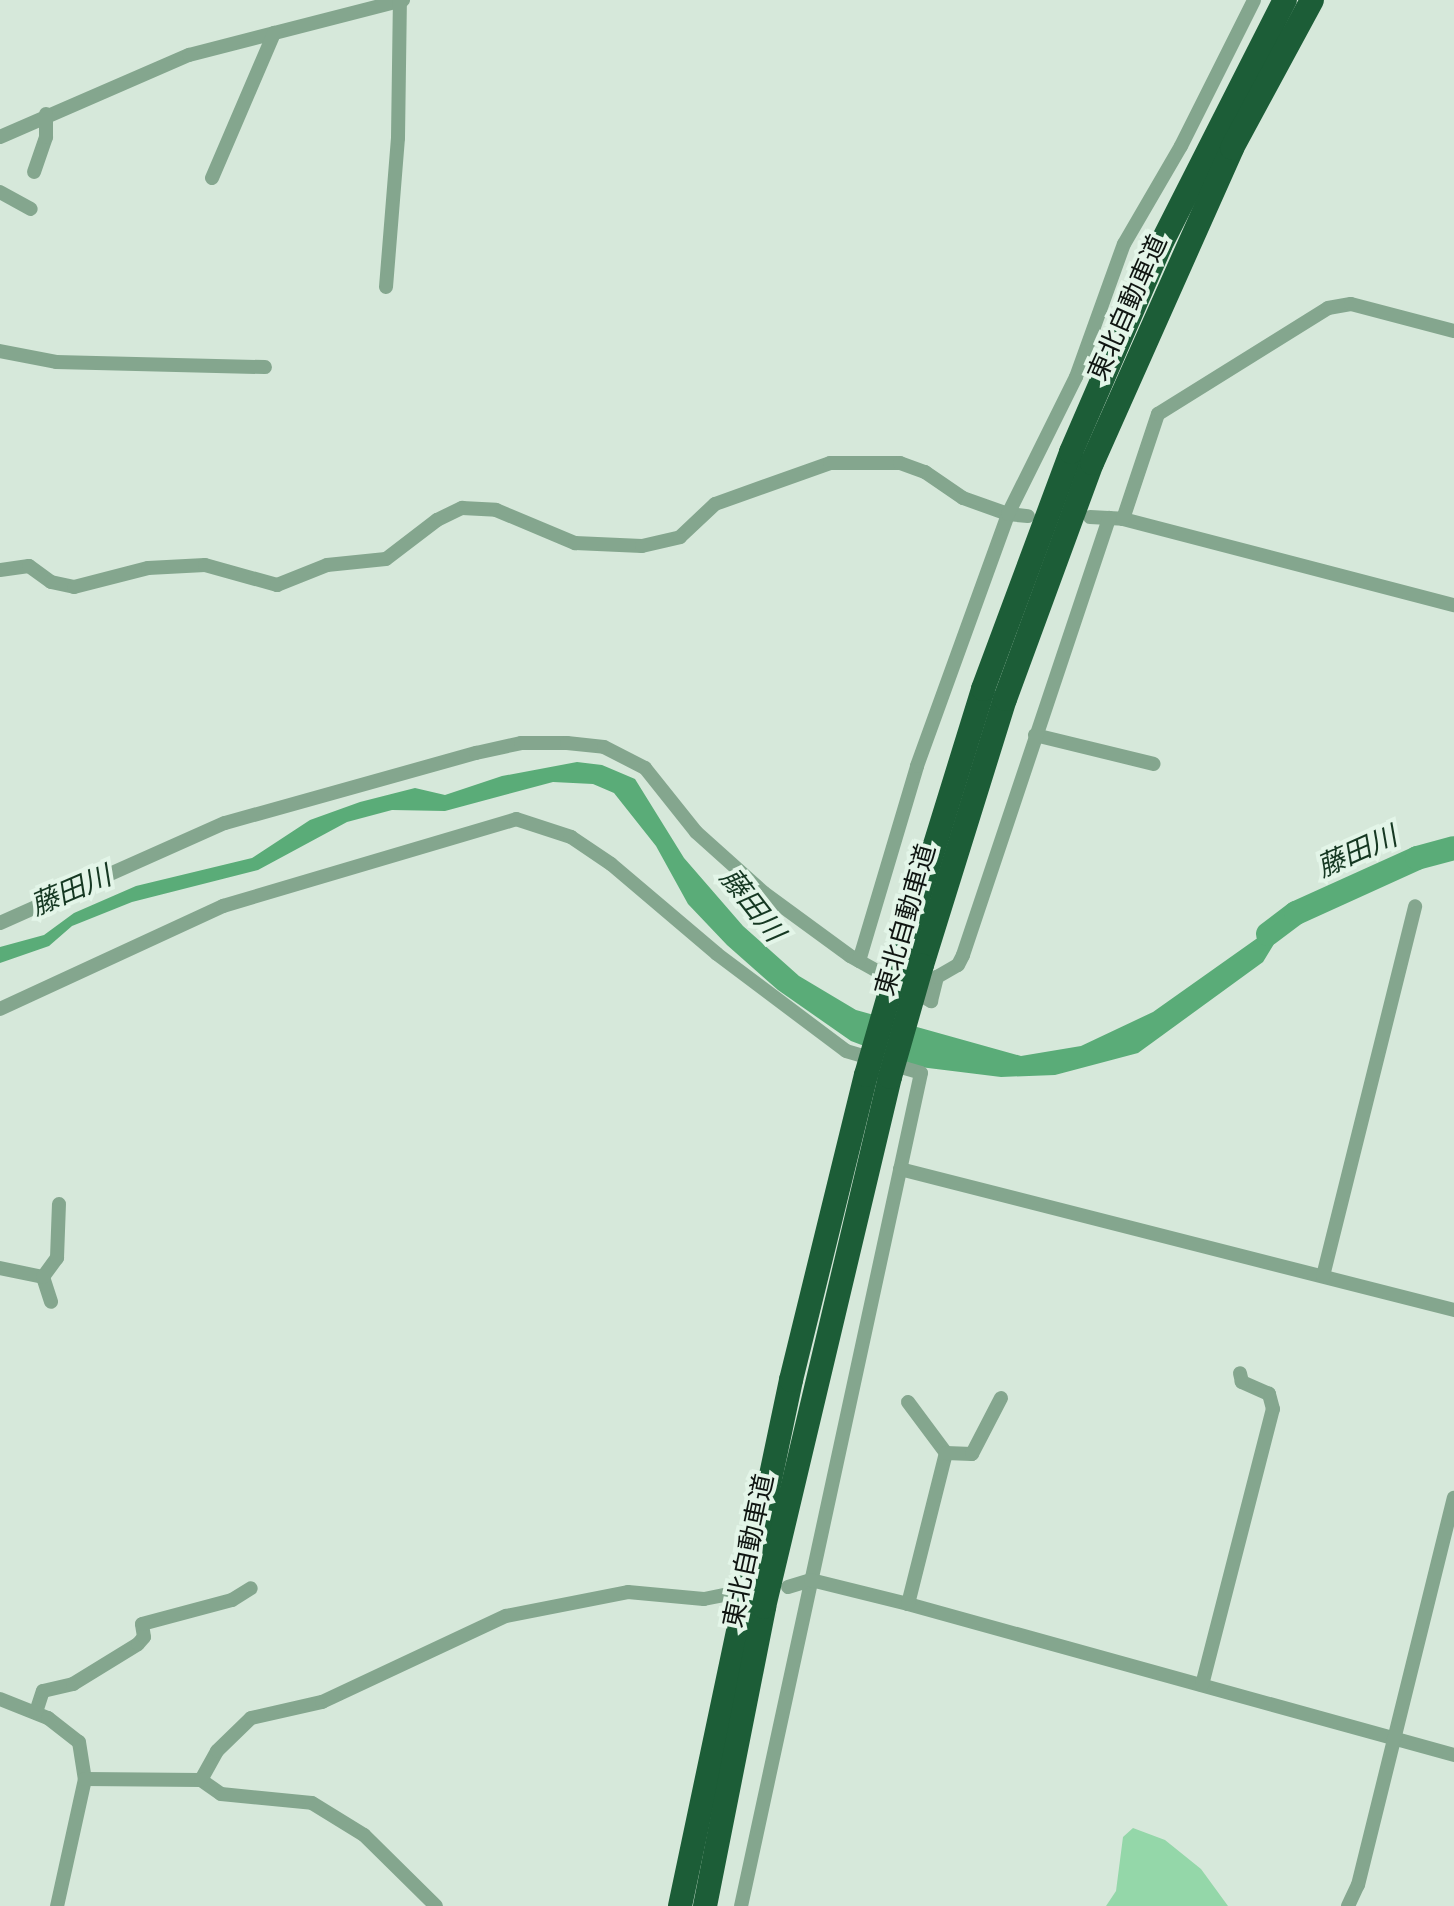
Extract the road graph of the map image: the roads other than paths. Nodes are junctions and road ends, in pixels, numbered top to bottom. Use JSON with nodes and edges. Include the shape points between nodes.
{"nodes":[{"id":1,"x":402,"y":0,"type":"edge"},
{"id":2,"x":1254,"y":0,"type":"edge"},
{"id":3,"x":1285,"y":0,"type":"edge"},
{"id":4,"x":1312,"y":0,"type":"edge"},
{"id":5,"x":367,"y":5,"type":"edge"},
{"id":6,"x":274,"y":33,"type":"junction"},
{"id":7,"x":46,"y":114,"type":"junction"},
{"id":8,"x":0,"y":137,"type":"edge"},
{"id":9,"x":34,"y":172,"type":"dead end"},
{"id":10,"x":212,"y":178,"type":"dead end"},
{"id":11,"x":0,"y":192,"type":"edge"},
{"id":12,"x":31,"y":209,"type":"dead end"},
{"id":13,"x":386,"y":287,"type":"dead end"},
{"id":14,"x":1454,"y":331,"type":"edge"},
{"id":15,"x":0,"y":351,"type":"edge"},
{"id":16,"x":265,"y":367,"type":"dead end"},
{"id":17,"x":1008,"y":514,"type":"junction"},
{"id":18,"x":1028,"y":516,"type":"dead end"},
{"id":19,"x":1090,"y":517,"type":"dead end"},
{"id":20,"x":1116,"y":518,"type":"junction"},
{"id":21,"x":0,"y":570,"type":"edge"},
{"id":22,"x":1454,"y":605,"type":"edge"},
{"id":23,"x":1035,"y":735,"type":"junction"},
{"id":24,"x":1154,"y":764,"type":"dead end"},
{"id":25,"x":1415,"y":906,"type":"dead end"},
{"id":26,"x":0,"y":923,"type":"edge"},
{"id":27,"x":859,"y":961,"type":"junction"},
{"id":28,"x":0,"y":1009,"type":"edge"},
{"id":29,"x":878,"y":1076,"type":"junction"},
{"id":30,"x":900,"y":1169,"type":"junction"},
{"id":31,"x":59,"y":1204,"type":"dead end"},
{"id":32,"x":0,"y":1268,"type":"edge"},
{"id":33,"x":1323,"y":1276,"type":"junction"},
{"id":34,"x":43,"y":1277,"type":"junction"},
{"id":35,"x":51,"y":1302,"type":"dead end"},
{"id":36,"x":1454,"y":1310,"type":"edge"},
{"id":37,"x":1240,"y":1373,"type":"dead end"},
{"id":38,"x":1001,"y":1398,"type":"dead end"},
{"id":39,"x":908,"y":1402,"type":"dead end"},
{"id":40,"x":946,"y":1453,"type":"junction"},
{"id":41,"x":1454,"y":1498,"type":"edge"},
{"id":42,"x":1447,"y":1552,"type":"edge"},
{"id":43,"x":811,"y":1580,"type":"junction"},
{"id":44,"x":788,"y":1587,"type":"dead end"},
{"id":45,"x":251,"y":1588,"type":"dead end"},
{"id":46,"x":725,"y":1595,"type":"dead end"},
{"id":47,"x":908,"y":1604,"type":"junction"},
{"id":48,"x":1202,"y":1685,"type":"junction"},
{"id":49,"x":0,"y":1699,"type":"edge"},
{"id":50,"x":36,"y":1712,"type":"junction"},
{"id":51,"x":1392,"y":1740,"type":"junction"},
{"id":52,"x":1454,"y":1755,"type":"edge"},
{"id":53,"x":85,"y":1779,"type":"junction"},
{"id":54,"x":201,"y":1780,"type":"junction"},
{"id":55,"x":57,"y":1906,"type":"edge"},
{"id":56,"x":436,"y":1906,"type":"edge"},
{"id":57,"x":680,"y":1906,"type":"edge"},
{"id":58,"x":705,"y":1906,"type":"edge"},
{"id":59,"x":741,"y":1906,"type":"edge"},
{"id":60,"x":1348,"y":1906,"type":"edge"}],
"edges":[{"from":1,"to":5,"type":"street"},
{"from":1,"to":13,"type":"street"},
{"from":2,"to":17,"type":"street","via":[[1181,146],[1124,244],[1076,377]]},
{"from":3,"to":29,"type":"highway","name":"東北自動車道","bridge":true,"via":[[1166,233],[1071,452],[983,689],[898,964]]},
{"from":4,"to":29,"type":"highway","name":"東北自動車道","bridge":true,"via":[[1232,148],[1092,463],[1005,699],[922,965]]},
{"from":5,"to":6,"type":"street"},
{"from":6,"to":7,"type":"street","via":[[189,55]]},
{"from":6,"to":10,"type":"street"},
{"from":7,"to":8,"type":"street"},
{"from":7,"to":9,"type":"street","via":[[46,137]]},
{"from":11,"to":12,"type":"street"},
{"from":14,"to":20,"type":"street","via":[[1351,304],[1328,308],[1158,414]]},
{"from":15,"to":16,"type":"street","via":[[56,362]]},
{"from":17,"to":18,"type":"street"},
{"from":17,"to":21,"type":"street","via":[[963,498],[925,472],[900,463],[830,463],[715,504],[680,537],[642,546],[575,543],[496,510],[462,508],[386,559],[327,565],[277,585],[205,565],[148,568],[74,587],[51,582],[29,566]]},
{"from":17,"to":27,"type":"street","via":[[917,766]]},
{"from":19,"to":20,"type":"street"},
{"from":20,"to":22,"type":"street"},
{"from":20,"to":23,"type":"street"},
{"from":23,"to":24,"type":"street"},
{"from":23,"to":27,"type":"street","via":[[963,955],[958,965],[937,977],[931,1001]]},
{"from":25,"to":33,"type":"street"},
{"from":26,"to":27,"type":"street","via":[[225,823],[476,753],[521,743],[567,743],[604,747],[645,768],[696,832],[729,863]]},
{"from":28,"to":30,"type":"street","via":[[275,887],[500,820],[530,821],[571,837],[611,864],[717,954],[846,1051],[921,1073]]},
{"from":29,"to":57,"type":"highway","name":"東北自動車道","via":[[771,1469]]},
{"from":29,"to":58,"type":"highway","name":"東北自動車道"},
{"from":30,"to":33,"type":"street"},
{"from":30,"to":43,"type":"street"},
{"from":31,"to":34,"type":"street","via":[[57,1258]]},
{"from":32,"to":34,"type":"street"},
{"from":33,"to":36,"type":"street"},
{"from":34,"to":35,"type":"street"},
{"from":37,"to":48,"type":"street","via":[[1242,1382],[1269,1394],[1273,1409]]},
{"from":38,"to":40,"type":"street","via":[[972,1454]]},
{"from":39,"to":40,"type":"street"},
{"from":40,"to":47,"type":"street"},
{"from":41,"to":42,"type":"street"},
{"from":42,"to":51,"type":"street"},
{"from":43,"to":44,"type":"street"},
{"from":43,"to":47,"type":"street"},
{"from":43,"to":59,"type":"street"},
{"from":45,"to":50,"type":"street","via":[[232,1600],[142,1624],[144,1637],[138,1644],[73,1684],[43,1691]]},
{"from":46,"to":54,"type":"street","via":[[704,1599],[628,1592],[506,1616],[322,1702],[251,1718],[217,1751]]},
{"from":47,"to":48,"type":"street"},
{"from":48,"to":51,"type":"street"},
{"from":49,"to":50,"type":"street"},
{"from":50,"to":53,"type":"street","via":[[75,1733]]},
{"from":51,"to":52,"type":"street"},
{"from":51,"to":60,"type":"street"},
{"from":53,"to":54,"type":"street"},
{"from":53,"to":55,"type":"street"},
{"from":54,"to":56,"type":"street","via":[[221,1794],[312,1803],[364,1835]]}]}
